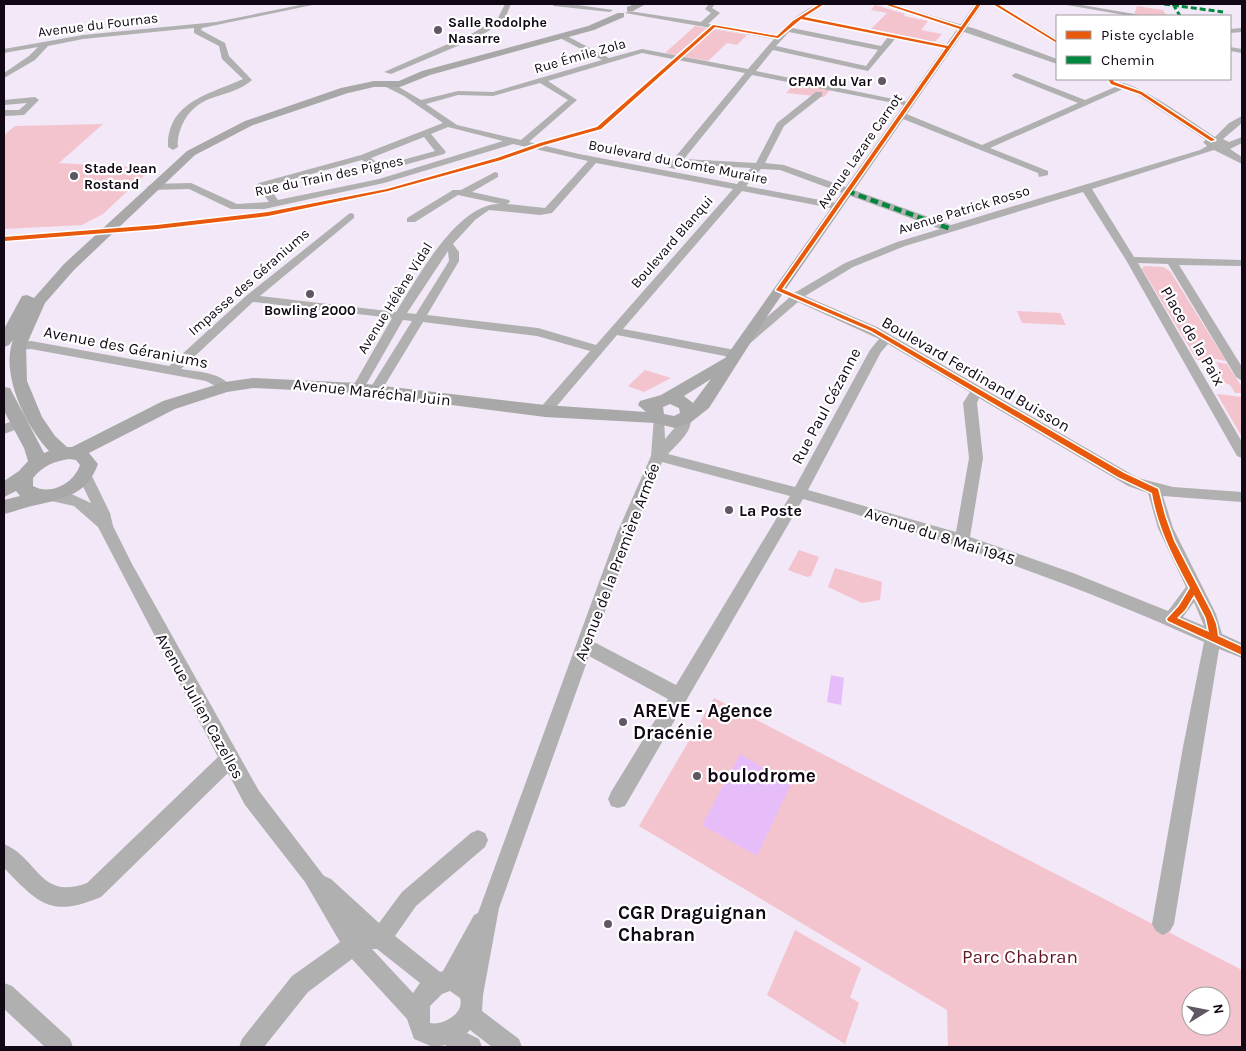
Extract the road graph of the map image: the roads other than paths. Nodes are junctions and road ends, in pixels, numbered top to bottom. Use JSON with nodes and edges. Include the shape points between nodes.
{"nodes":[{"id":1,"x":314,"y":4,"type":"edge"},
{"id":2,"x":508,"y":4,"type":"edge"},
{"id":3,"x":554,"y":4,"type":"edge"},
{"id":4,"x":642,"y":4,"type":"edge"},
{"id":5,"x":712,"y":4,"type":"edge"},
{"id":6,"x":822,"y":4,"type":"edge"},
{"id":7,"x":886,"y":4,"type":"edge"},
{"id":8,"x":913,"y":4,"type":"edge"},
{"id":9,"x":979,"y":4,"type":"edge"},
{"id":10,"x":995,"y":4,"type":"edge"},
{"id":11,"x":1064,"y":4,"type":"edge"},
{"id":12,"x":1134,"y":4,"type":"edge"},
{"id":13,"x":253,"y":5,"type":"dead end"},
{"id":14,"x":621,"y":10,"type":"edge"},
{"id":15,"x":918,"y":13,"type":"junction"},
{"id":16,"x":1130,"y":14,"type":"junction"},
{"id":17,"x":1136,"y":15,"type":"edge"},
{"id":18,"x":249,"y":18,"type":"junction"},
{"id":19,"x":802,"y":18,"type":"junction"},
{"id":20,"x":703,"y":24,"type":"junction"},
{"id":21,"x":199,"y":26,"type":"junction"},
{"id":22,"x":962,"y":28,"type":"junction"},
{"id":23,"x":787,"y":29,"type":"junction"},
{"id":24,"x":1045,"y":35,"type":"junction"},
{"id":25,"x":1056,"y":35,"type":"edge"},
{"id":26,"x":563,"y":36,"type":"junction"},
{"id":27,"x":893,"y":36,"type":"junction"},
{"id":28,"x":778,"y":37,"type":"junction"},
{"id":29,"x":1056,"y":41,"type":"edge"},
{"id":30,"x":45,"y":44,"type":"junction"},
{"id":31,"x":770,"y":47,"type":"junction"},
{"id":32,"x":948,"y":47,"type":"junction"},
{"id":33,"x":883,"y":49,"type":"junction"},
{"id":34,"x":4,"y":51,"type":"edge"},
{"id":35,"x":607,"y":60,"type":"junction"},
{"id":36,"x":1056,"y":62,"type":"edge"},
{"id":37,"x":750,"y":71,"type":"junction"},
{"id":38,"x":401,"y":72,"type":"junction"},
{"id":39,"x":1016,"y":75,"type":"dead end"},
{"id":40,"x":4,"y":76,"type":"edge"},
{"id":41,"x":384,"y":79,"type":"junction"},
{"id":42,"x":541,"y":80,"type":"junction"},
{"id":43,"x":1109,"y":80,"type":"edge"},
{"id":44,"x":407,"y":81,"type":"junction"},
{"id":45,"x":1121,"y":82,"type":"edge"},
{"id":46,"x":407,"y":94,"type":"junction"},
{"id":47,"x":819,"y":94,"type":"dead end"},
{"id":48,"x":4,"y":102,"type":"edge"},
{"id":49,"x":418,"y":103,"type":"junction"},
{"id":50,"x":909,"y":103,"type":"junction"},
{"id":51,"x":1085,"y":103,"type":"junction"},
{"id":52,"x":4,"y":114,"type":"edge"},
{"id":53,"x":901,"y":115,"type":"junction"},
{"id":54,"x":1242,"y":119,"type":"edge"},
{"id":55,"x":448,"y":124,"type":"junction"},
{"id":56,"x":1231,"y":127,"type":"junction"},
{"id":57,"x":426,"y":133,"type":"junction"},
{"id":58,"x":1242,"y":138,"type":"edge"},
{"id":59,"x":512,"y":141,"type":"junction"},
{"id":60,"x":1214,"y":142,"type":"junction"},
{"id":61,"x":522,"y":144,"type":"junction"},
{"id":62,"x":173,"y":146,"type":"dead end"},
{"id":63,"x":1226,"y":147,"type":"junction"},
{"id":64,"x":982,"y":148,"type":"junction"},
{"id":65,"x":364,"y":157,"type":"junction"},
{"id":66,"x":594,"y":160,"type":"junction"},
{"id":67,"x":677,"y":161,"type":"junction"},
{"id":68,"x":1242,"y":161,"type":"edge"},
{"id":69,"x":759,"y":165,"type":"junction"},
{"id":70,"x":666,"y":174,"type":"junction"},
{"id":71,"x":495,"y":175,"type":"dead end"},
{"id":72,"x":1042,"y":175,"type":"dead end"},
{"id":73,"x":152,"y":187,"type":"junction"},
{"id":74,"x":738,"y":188,"type":"junction"},
{"id":75,"x":1086,"y":188,"type":"junction"},
{"id":76,"x":847,"y":191,"type":"junction"},
{"id":77,"x":465,"y":192,"type":"junction"},
{"id":78,"x":491,"y":203,"type":"junction"},
{"id":79,"x":275,"y":204,"type":"junction"},
{"id":80,"x":836,"y":206,"type":"junction"},
{"id":81,"x":350,"y":216,"type":"dead end"},
{"id":82,"x":411,"y":220,"type":"dead end"},
{"id":83,"x":951,"y":229,"type":"junction"},
{"id":84,"x":447,"y":244,"type":"junction"},
{"id":85,"x":1131,"y":260,"type":"junction"},
{"id":86,"x":1171,"y":261,"type":"junction"},
{"id":87,"x":1242,"y":263,"type":"edge"},
{"id":88,"x":779,"y":290,"type":"junction"},
{"id":89,"x":796,"y":297,"type":"junction"},
{"id":90,"x":250,"y":298,"type":"junction"},
{"id":91,"x":401,"y":316,"type":"junction"},
{"id":92,"x":420,"y":317,"type":"junction"},
{"id":93,"x":614,"y":331,"type":"junction"},
{"id":94,"x":887,"y":338,"type":"junction"},
{"id":95,"x":11,"y":344,"type":"edge"},
{"id":96,"x":598,"y":349,"type":"junction"},
{"id":97,"x":736,"y":352,"type":"junction"},
{"id":98,"x":170,"y":372,"type":"junction"},
{"id":99,"x":1242,"y":377,"type":"edge"},
{"id":100,"x":225,"y":387,"type":"junction"},
{"id":101,"x":358,"y":388,"type":"junction"},
{"id":102,"x":375,"y":390,"type":"junction"},
{"id":103,"x":977,"y":390,"type":"junction"},
{"id":104,"x":4,"y":392,"type":"edge"},
{"id":105,"x":661,"y":409,"type":"junction"},
{"id":106,"x":545,"y":411,"type":"junction"},
{"id":107,"x":604,"y":416,"type":"joint"},
{"id":108,"x":145,"y":417,"type":"joint"},
{"id":109,"x":686,"y":417,"type":"junction"},
{"id":110,"x":11,"y":426,"type":"edge"},
{"id":111,"x":1242,"y":454,"type":"edge"},
{"id":112,"x":658,"y":456,"type":"junction"},
{"id":113,"x":78,"y":462,"type":"junction"},
{"id":114,"x":31,"y":470,"type":"junction"},
{"id":115,"x":4,"y":490,"type":"edge"},
{"id":116,"x":1155,"y":491,"type":"junction"},
{"id":117,"x":798,"y":494,"type":"junction"},
{"id":118,"x":46,"y":496,"type":"junction"},
{"id":119,"x":1242,"y":497,"type":"edge"},
{"id":120,"x":4,"y":507,"type":"edge"},
{"id":121,"x":105,"y":526,"type":"junction"},
{"id":122,"x":962,"y":540,"type":"junction"},
{"id":123,"x":1194,"y":588,"type":"junction"},
{"id":124,"x":1171,"y":619,"type":"junction"},
{"id":125,"x":1214,"y":638,"type":"junction"},
{"id":126,"x":584,"y":645,"type":"junction"},
{"id":127,"x":1242,"y":651,"type":"edge"},
{"id":128,"x":679,"y":696,"type":"junction"},
{"id":129,"x":229,"y":760,"type":"junction"},
{"id":130,"x":618,"y":799,"type":"dead end"},
{"id":131,"x":478,"y":840,"type":"dead end"},
{"id":132,"x":4,"y":854,"type":"edge"},
{"id":133,"x":312,"y":875,"type":"junction"},
{"id":134,"x":489,"y":908,"type":"junction"},
{"id":135,"x":1163,"y":924,"type":"dead end"},
{"id":136,"x":382,"y":938,"type":"junction"},
{"id":137,"x":353,"y":944,"type":"junction"},
{"id":138,"x":443,"y":981,"type":"junction"},
{"id":139,"x":4,"y":994,"type":"edge"},
{"id":140,"x":471,"y":1008,"type":"junction"},
{"id":141,"x":420,"y":1031,"type":"edge"},
{"id":142,"x":457,"y":1044,"type":"edge"},
{"id":143,"x":62,"y":1047,"type":"edge"},
{"id":144,"x":250,"y":1047,"type":"edge"},
{"id":145,"x":510,"y":1047,"type":"edge"}],
"edges":[{"from":1,"to":18,"type":"street","name":"Avenue du Fournas"},
{"from":2,"to":41,"type":"street","via":[[501,19],[476,35]]},
{"from":3,"to":14,"type":"street"},
{"from":4,"to":14,"type":"main road"},
{"from":5,"to":20,"type":"street","via":[[708,8],[716,12]]},
{"from":6,"to":19,"type":"street"},
{"from":7,"to":15,"type":"street"},
{"from":8,"to":15,"type":"street","via":[[924,7]]},
{"from":9,"to":22,"type":"main road","name":"Avenue Lazare Carnot"},
{"from":10,"to":24,"type":"street"},
{"from":11,"to":16,"type":"street"},
{"from":12,"to":16,"type":"street"},
{"from":13,"to":18,"type":"street"},
{"from":14,"to":20,"type":"street"},
{"from":14,"to":26,"type":"main road","via":[[605,23]]},
{"from":14,"to":38,"type":"main road","via":[[602,20],[559,33]]},
{"from":15,"to":22,"type":"street"},
{"from":16,"to":17,"type":"street"},
{"from":18,"to":21,"type":"street","name":"Avenue du Fournas"},
{"from":19,"to":23,"type":"street"},
{"from":19,"to":27,"type":"street"},
{"from":20,"to":28,"type":"street"},
{"from":21,"to":30,"type":"street","name":"Avenue du Fournas"},
{"from":21,"to":62,"type":"street","via":[[197,31],[222,45],[225,57],[248,80],[206,95],[189,106],[176,129]]},
{"from":22,"to":32,"type":"main road","name":"Avenue Lazare Carnot"},
{"from":22,"to":36,"type":"street"},
{"from":23,"to":28,"type":"street"},
{"from":23,"to":33,"type":"street"},
{"from":24,"to":25,"type":"street"},
{"from":24,"to":29,"type":"street"},
{"from":26,"to":35,"type":"street"},
{"from":26,"to":44,"type":"main road"},
{"from":27,"to":32,"type":"street"},
{"from":27,"to":33,"type":"street"},
{"from":28,"to":31,"type":"street"},
{"from":30,"to":34,"type":"street","name":"Avenue du Fournas"},
{"from":30,"to":40,"type":"street","via":[[32,58]]},
{"from":31,"to":33,"type":"street","via":[[868,70]]},
{"from":31,"to":37,"type":"street"},
{"from":32,"to":50,"type":"main road","name":"Avenue Lazare Carnot"},
{"from":35,"to":37,"type":"street","name":"Rue Émile Zola","via":[[642,51]]},
{"from":35,"to":42,"type":"street","name":"Rue Émile Zola"},
{"from":37,"to":50,"type":"street","name":"Rue Émile Zola"},
{"from":37,"to":67,"type":"street"},
{"from":38,"to":41,"type":"main road"},
{"from":38,"to":44,"type":"main road","via":[[409,74]]},
{"from":39,"to":51,"type":"street"},
{"from":41,"to":44,"type":"main road"},
{"from":41,"to":46,"type":"street","name":"Boulevard du Comte Muraire"},
{"from":41,"to":73,"type":"main road","via":[[234,129],[191,153]]},
{"from":41,"to":95,"type":"main road","via":[[228,126],[175,156],[34,290],[14,320]]},
{"from":42,"to":49,"type":"street","name":"Rue Émile Zola","via":[[493,94],[458,93]]},
{"from":42,"to":61,"type":"street","via":[[573,100]]},
{"from":43,"to":45,"type":"street"},
{"from":44,"to":46,"type":"street"},
{"from":45,"to":51,"type":"street","via":[[1120,88]]},
{"from":45,"to":60,"type":"street"},
{"from":46,"to":49,"type":"street","name":"Boulevard du Comte Muraire"},
{"from":47,"to":69,"type":"street","name":"Boulevard Blanqui","via":[[780,125]]},
{"from":48,"to":52,"type":"street","via":[[35,100],[22,113]]},
{"from":49,"to":55,"type":"street","name":"Boulevard du Comte Muraire"},
{"from":50,"to":53,"type":"main road","name":"Avenue Lazare Carnot"},
{"from":51,"to":64,"type":"street"},
{"from":53,"to":64,"type":"street"},
{"from":53,"to":76,"type":"main road","name":"Avenue Lazare Carnot"},
{"from":54,"to":56,"type":"street"},
{"from":55,"to":57,"type":"street"},
{"from":55,"to":59,"type":"street","name":"Boulevard du Comte Muraire"},
{"from":56,"to":58,"type":"street"},
{"from":56,"to":60,"type":"street"},
{"from":57,"to":65,"type":"street"},
{"from":57,"to":65,"type":"street","via":[[441,152],[379,169]]},
{"from":58,"to":63,"type":"street"},
{"from":59,"to":61,"type":"street","name":"Boulevard du Comte Muraire"},
{"from":59,"to":79,"type":"street","name":"Rue du Train des Pignes","via":[[381,181]]},
{"from":60,"to":63,"type":"street"},
{"from":60,"to":75,"type":"street","name":"Avenue Patrick Rosso","via":[[1203,152]]},
{"from":61,"to":66,"type":"street","name":"Boulevard du Comte Muraire"},
{"from":63,"to":68,"type":"street"},
{"from":64,"to":72,"type":"street","via":[[1042,171],[1045,173]]},
{"from":65,"to":79,"type":"street","via":[[262,185]]},
{"from":66,"to":70,"type":"street","name":"Boulevard du Comte Muraire"},
{"from":66,"to":78,"type":"street","via":[[551,209],[540,212]]},
{"from":67,"to":69,"type":"street"},
{"from":67,"to":70,"type":"street"},
{"from":69,"to":74,"type":"street","name":"Boulevard Blanqui"},
{"from":69,"to":76,"type":"street","via":[[781,167]]},
{"from":70,"to":74,"type":"street","name":"Boulevard du Comte Muraire"},
{"from":71,"to":77,"type":"street"},
{"from":73,"to":79,"type":"street","name":"Rue du Train des Pignes","via":[[191,186],[235,207]]},
{"from":73,"to":95,"type":"main road","via":[[48,290]]},
{"from":74,"to":80,"type":"street","name":"Boulevard du Comte Muraire"},
{"from":74,"to":93,"type":"street","name":"Boulevard Blanqui"},
{"from":75,"to":83,"type":"street","name":"Avenue Patrick Rosso"},
{"from":75,"to":85,"type":"street","name":"Place de la Paix"},
{"from":76,"to":80,"type":"main road","name":"Avenue Lazare Carnot"},
{"from":76,"to":83,"type":"street"},
{"from":77,"to":78,"type":"street"},
{"from":77,"to":82,"type":"street","via":[[449,195]]},
{"from":78,"to":84,"type":"street","via":[[466,222]]},
{"from":80,"to":88,"type":"main road","name":"Avenue Lazare Carnot"},
{"from":81,"to":90,"type":"street","name":"Impasse des Géraniums"},
{"from":83,"to":89,"type":"street","name":"Avenue Patrick Rosso","via":[[849,265]]},
{"from":84,"to":91,"type":"street","name":"Avenue Hélène Vidal"},
{"from":84,"to":92,"type":"street","name":"Avenue Hélène Vidal","via":[[454,252],[454,261]]},
{"from":85,"to":86,"type":"street"},
{"from":85,"to":111,"type":"street","name":"Place de la Paix"},
{"from":86,"to":87,"type":"street"},
{"from":86,"to":99,"type":"street","name":"Place de la Paix"},
{"from":88,"to":89,"type":"street","name":"Boulevard Ferdinand Buisson"},
{"from":88,"to":97,"type":"main road","name":"Avenue Lazare Carnot"},
{"from":89,"to":94,"type":"street","name":"Boulevard Ferdinand Buisson"},
{"from":89,"to":97,"type":"street","name":"Avenue Patrick Rosso"},
{"from":90,"to":91,"type":"street"},
{"from":90,"to":98,"type":"street","name":"Impasse des Géraniums"},
{"from":91,"to":92,"type":"street"},
{"from":91,"to":101,"type":"street","name":"Avenue Hélène Vidal"},
{"from":92,"to":96,"type":"street","via":[[538,332]]},
{"from":92,"to":102,"type":"street","name":"Avenue Hélène Vidal"},
{"from":93,"to":96,"type":"street","name":"Boulevard Blanqui"},
{"from":93,"to":97,"type":"street"},
{"from":94,"to":103,"type":"street","name":"Boulevard Ferdinand Buisson"},
{"from":94,"to":117,"type":"street","name":"Rue Paul Cézanne","via":[[876,350]]},
{"from":95,"to":98,"type":"street","name":"Avenue des Géraniums"},
{"from":95,"to":113,"type":"main road","via":[[27,404],[49,440]]},
{"from":96,"to":106,"type":"street","name":"Boulevard Blanqui"},
{"from":97,"to":105,"type":"main road","name":"Avenue Lazare Carnot"},
{"from":97,"to":109,"type":"main road","name":"Avenue Lazare Carnot","via":[[703,404]]},
{"from":98,"to":100,"type":"street","name":"Avenue des Géraniums","via":[[210,378]]},
{"from":100,"to":101,"type":"main road","name":"Avenue Maréchal Juin","via":[[253,383]]},
{"from":100,"to":108,"type":"main road","name":"Avenue Maréchal Juin"},
{"from":101,"to":102,"type":"main road","name":"Avenue Maréchal Juin"},
{"from":102,"to":106,"type":"main road","name":"Avenue Maréchal Juin"},
{"from":103,"to":116,"type":"street","name":"Boulevard Ferdinand Buisson","via":[[1127,478]]},
{"from":103,"to":122,"type":"street","via":[[970,402],[976,458]]},
{"from":104,"to":110,"type":"main road"},
{"from":105,"to":107,"type":"main road","name":"Avenue Maréchal Juin"},
{"from":105,"to":109,"type":"main road","name":"Avenue Maréchal Juin","via":[[674,422]]},
{"from":105,"to":109,"type":"main road","via":[[684,403],[689,411]]},
{"from":105,"to":112,"type":"street","name":"Avenue de la Première Armée"},
{"from":106,"to":107,"type":"main road","name":"Avenue Maréchal Juin"},
{"from":108,"to":113,"type":"main road","name":"Avenue Maréchal Juin"},
{"from":109,"to":112,"type":"street","name":"Avenue de la Première Armée","via":[[685,425]]},
{"from":110,"to":114,"type":"main road","via":[[33,449]]},
{"from":112,"to":117,"type":"street","name":"Avenue du 8 Mai 1945"},
{"from":112,"to":126,"type":"street","name":"Avenue de la Première Armée","via":[[625,533]]},
{"from":113,"to":114,"type":"main road"},
{"from":113,"to":118,"type":"main road","via":[[67,490]]},
{"from":113,"to":121,"type":"street","name":"Avenue Julien Cazelles","via":[[103,513]]},
{"from":114,"to":115,"type":"main road"},
{"from":114,"to":118,"type":"main road","via":[[23,486],[25,490]]},
{"from":116,"to":119,"type":"street","name":"Boulevard Ferdinand Buisson"},
{"from":116,"to":123,"type":"street","via":[[1164,522]]},
{"from":117,"to":122,"type":"street","name":"Avenue du 8 Mai 1945"},
{"from":117,"to":128,"type":"street","name":"Rue Paul Cézanne"},
{"from":118,"to":120,"type":"main road"},
{"from":118,"to":121,"type":"street","name":"Avenue Julien Cazelles","via":[[61,496],[90,507]]},
{"from":121,"to":129,"type":"street","name":"Avenue Julien Cazelles"},
{"from":122,"to":124,"type":"street","name":"Avenue du 8 Mai 1945"},
{"from":123,"to":124,"type":"street"},
{"from":123,"to":125,"type":"street","via":[[1209,616]]},
{"from":124,"to":125,"type":"street","name":"Avenue du 8 Mai 1945"},
{"from":125,"to":127,"type":"street","name":"Avenue du 8 Mai 1945"},
{"from":125,"to":135,"type":"street"},
{"from":126,"to":128,"type":"street"},
{"from":126,"to":134,"type":"street","name":"Avenue de la Première Armée"},
{"from":128,"to":130,"type":"street","name":"Rue Paul Cézanne"},
{"from":129,"to":132,"type":"street","via":[[94,890],[80,897],[51,897]]},
{"from":129,"to":133,"type":"street","name":"Avenue Julien Cazelles","via":[[252,798]]},
{"from":131,"to":136,"type":"street","via":[[409,899]]},
{"from":133,"to":136,"type":"street","name":"Avenue Julien Cazelles"},
{"from":133,"to":137,"type":"street","name":"Avenue Julien Cazelles"},
{"from":134,"to":138,"type":"street"},
{"from":134,"to":140,"type":"street"},
{"from":136,"to":137,"type":"street","via":[[365,938]]},
{"from":136,"to":138,"type":"street","name":"Avenue Julien Cazelles"},
{"from":137,"to":141,"type":"street","name":"Avenue Julien Cazelles"},
{"from":137,"to":144,"type":"street","via":[[300,984]]},
{"from":138,"to":140,"type":"street","via":[[459,982],[467,988]]},
{"from":138,"to":141,"type":"street","via":[[424,995]]},
{"from":139,"to":143,"type":"street"},
{"from":140,"to":142,"type":"street"},
{"from":140,"to":145,"type":"street"},
{"from":141,"to":142,"type":"street","via":[[430,1040]]}]}
